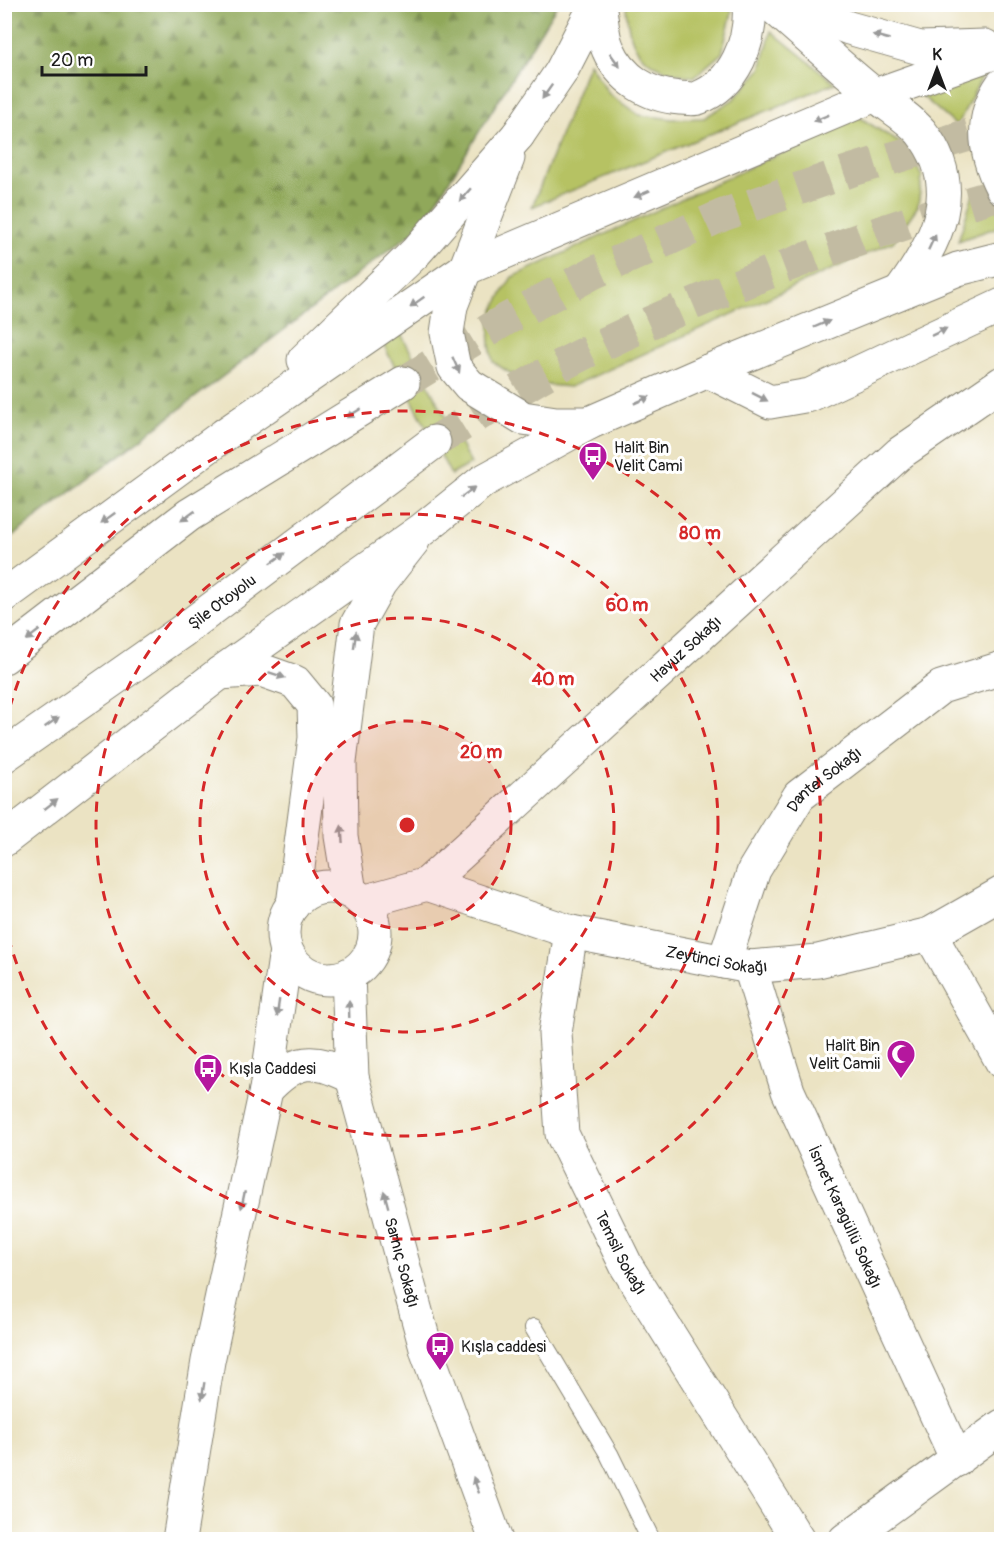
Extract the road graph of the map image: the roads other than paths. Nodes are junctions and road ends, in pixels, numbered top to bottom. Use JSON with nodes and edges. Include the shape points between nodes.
{"nodes":[{"id":1,"x":597,"y":4,"type":"edge"},
{"id":2,"x":749,"y":4,"type":"edge"},
{"id":3,"x":770,"y":4,"type":"edge"},
{"id":4,"x":788,"y":4,"type":"edge"},
{"id":5,"x":1002,"y":48,"type":"edge"},
{"id":6,"x":1002,"y":85,"type":"edge"},
{"id":7,"x":875,"y":95,"type":"junction"},
{"id":8,"x":518,"y":135,"type":"junction"},
{"id":9,"x":1002,"y":188,"type":"edge"},
{"id":10,"x":1002,"y":258,"type":"edge"},
{"id":11,"x":465,"y":269,"type":"junction"},
{"id":12,"x":901,"y":291,"type":"junction"},
{"id":13,"x":1002,"y":304,"type":"edge"},
{"id":14,"x":708,"y":371,"type":"junction"},
{"id":15,"x":404,"y":383,"type":"tunnel mouth"},
{"id":16,"x":1002,"y":383,"type":"edge"},
{"id":17,"x":589,"y":423,"type":"junction"},
{"id":18,"x":224,"y":435,"type":"junction"},
{"id":19,"x":434,"y":442,"type":"tunnel mouth"},
{"id":20,"x":423,"y":529,"type":"junction"},
{"id":21,"x":4,"y":596,"type":"edge"},
{"id":22,"x":4,"y":657,"type":"edge"},
{"id":23,"x":1002,"y":668,"type":"edge"},
{"id":24,"x":220,"y":673,"type":"junction"},
{"id":25,"x":4,"y":756,"type":"edge"},
{"id":26,"x":4,"y":840,"type":"edge"},
{"id":27,"x":427,"y":884,"type":"junction"},
{"id":28,"x":1002,"y":893,"type":"edge"},
{"id":29,"x":356,"y":897,"type":"junction"},
{"id":30,"x":293,"y":905,"type":"junction"},
{"id":31,"x":571,"y":933,"type":"junction"},
{"id":32,"x":930,"y":934,"type":"junction"},
{"id":33,"x":286,"y":950,"type":"junction"},
{"id":34,"x":737,"y":964,"type":"junction"},
{"id":35,"x":348,"y":975,"type":"junction"},
{"id":36,"x":1002,"y":1062,"type":"edge"},
{"id":37,"x":352,"y":1077,"type":"junction"},
{"id":38,"x":266,"y":1090,"type":"junction"},
{"id":39,"x":534,"y":1328,"type":"dead end"},
{"id":40,"x":1002,"y":1426,"type":"edge"},
{"id":41,"x":957,"y":1460,"type":"junction"},
{"id":42,"x":179,"y":1539,"type":"edge"},
{"id":43,"x":496,"y":1539,"type":"edge"},
{"id":44,"x":651,"y":1539,"type":"edge"},
{"id":45,"x":798,"y":1539,"type":"edge"},
{"id":46,"x":845,"y":1539,"type":"edge"}],
"edges":[{"from":1,"to":2,"type":"main road","one_way":true,"via":[[608,49],[629,79],[659,96],[697,99],[726,80],[744,50],[751,21]]},
{"from":1,"to":8,"type":"main road","one_way":true,"via":[[561,72]]},
{"from":3,"to":7,"type":"main road"},
{"from":5,"to":4,"type":"main road","one_way":true,"via":[[920,48],[849,28]]},
{"from":5,"to":7,"type":"main road"},
{"from":6,"to":9,"type":"main road","via":[[986,115],[990,161]]},
{"from":7,"to":11,"type":"main road","one_way":true},
{"from":12,"to":7,"type":"main road","one_way":true,"via":[[936,234],[945,194],[938,164],[921,133]]},
{"from":8,"to":11,"type":"main road"},
{"from":8,"to":18,"type":"main road","one_way":true,"via":[[391,277]]},
{"from":10,"to":12,"type":"main road","via":[[957,269]]},
{"from":11,"to":17,"type":"main road","one_way":true,"via":[[451,306],[447,333],[454,367],[469,385],[523,418]]},
{"from":11,"to":18,"type":"main road","one_way":true},
{"from":14,"to":12,"type":"main road","one_way":true},
{"from":14,"to":13,"type":"main road","one_way":true,"via":[[770,402],[810,395]]},
{"from":17,"to":14,"type":"main road","one_way":true},
{"from":15,"to":22,"type":"main road","one_way":true,"via":[[189,515]]},
{"from":16,"to":27,"type":"main road","name":"Havuz Sokağı","via":[[900,453]]},
{"from":20,"to":17,"type":"main road","one_way":true,"via":[[483,481]]},
{"from":18,"to":21,"type":"main road","one_way":true},
{"from":25,"to":19,"type":"main road","name":"Şile Otoyolu","one_way":true,"via":[[181,632]]},
{"from":20,"to":24,"type":"main road"},
{"from":29,"to":20,"type":"main road","one_way":true,"via":[[341,836],[340,762],[357,624],[380,583]]},
{"from":23,"to":34,"type":"main road","name":"Dantel Sokağı","via":[[941,687],[799,796],[754,870]]},
{"from":26,"to":24,"type":"main road","one_way":true},
{"from":24,"to":30,"type":"main road","one_way":true,"via":[[261,670],[296,682],[314,705],[315,738]]},
{"from":27,"to":29,"type":"main road","name":"Havuz Sokağı"},
{"from":27,"to":31,"type":"main road","name":"Zeytinci Sokağı"},
{"from":28,"to":32,"type":"main road","name":"Zeytinci Sokağı"},
{"from":29,"to":30,"type":"main road","via":[[335,888],[319,889],[305,894]]},
{"from":29,"to":35,"type":"main road","via":[[375,928],[374,942],[365,962]]},
{"from":30,"to":33,"type":"main road","via":[[285,919]]},
{"from":31,"to":34,"type":"main road","name":"Zeytinci Sokağı"},
{"from":31,"to":45,"type":"main road","name":"Temsil Sokağı","via":[[555,1033],[562,1134],[627,1267]]},
{"from":32,"to":34,"type":"main road","name":"Zeytinci Sokağı","via":[[818,961]]},
{"from":32,"to":36,"type":"main road"},
{"from":33,"to":35,"type":"main road","via":[[306,973],[334,979]]},
{"from":33,"to":38,"type":"main road","one_way":true},
{"from":34,"to":41,"type":"main road","name":"İsmet Karagüllü Sokağı","via":[[788,1091]]},
{"from":37,"to":35,"type":"main road","name":"Sarnıç Sokağı","one_way":true},
{"from":37,"to":38,"type":"main road","via":[[327,1064],[304,1063],[284,1071]]},
{"from":43,"to":37,"type":"main road","name":"Sarnıç Sokağı","one_way":true,"via":[[428,1352]]},
{"from":38,"to":42,"type":"main road","one_way":true,"via":[[208,1361]]},
{"from":39,"to":44,"type":"lane","via":[[609,1454]]},
{"from":40,"to":41,"type":"main road"},
{"from":41,"to":46,"type":"main road"}]}
